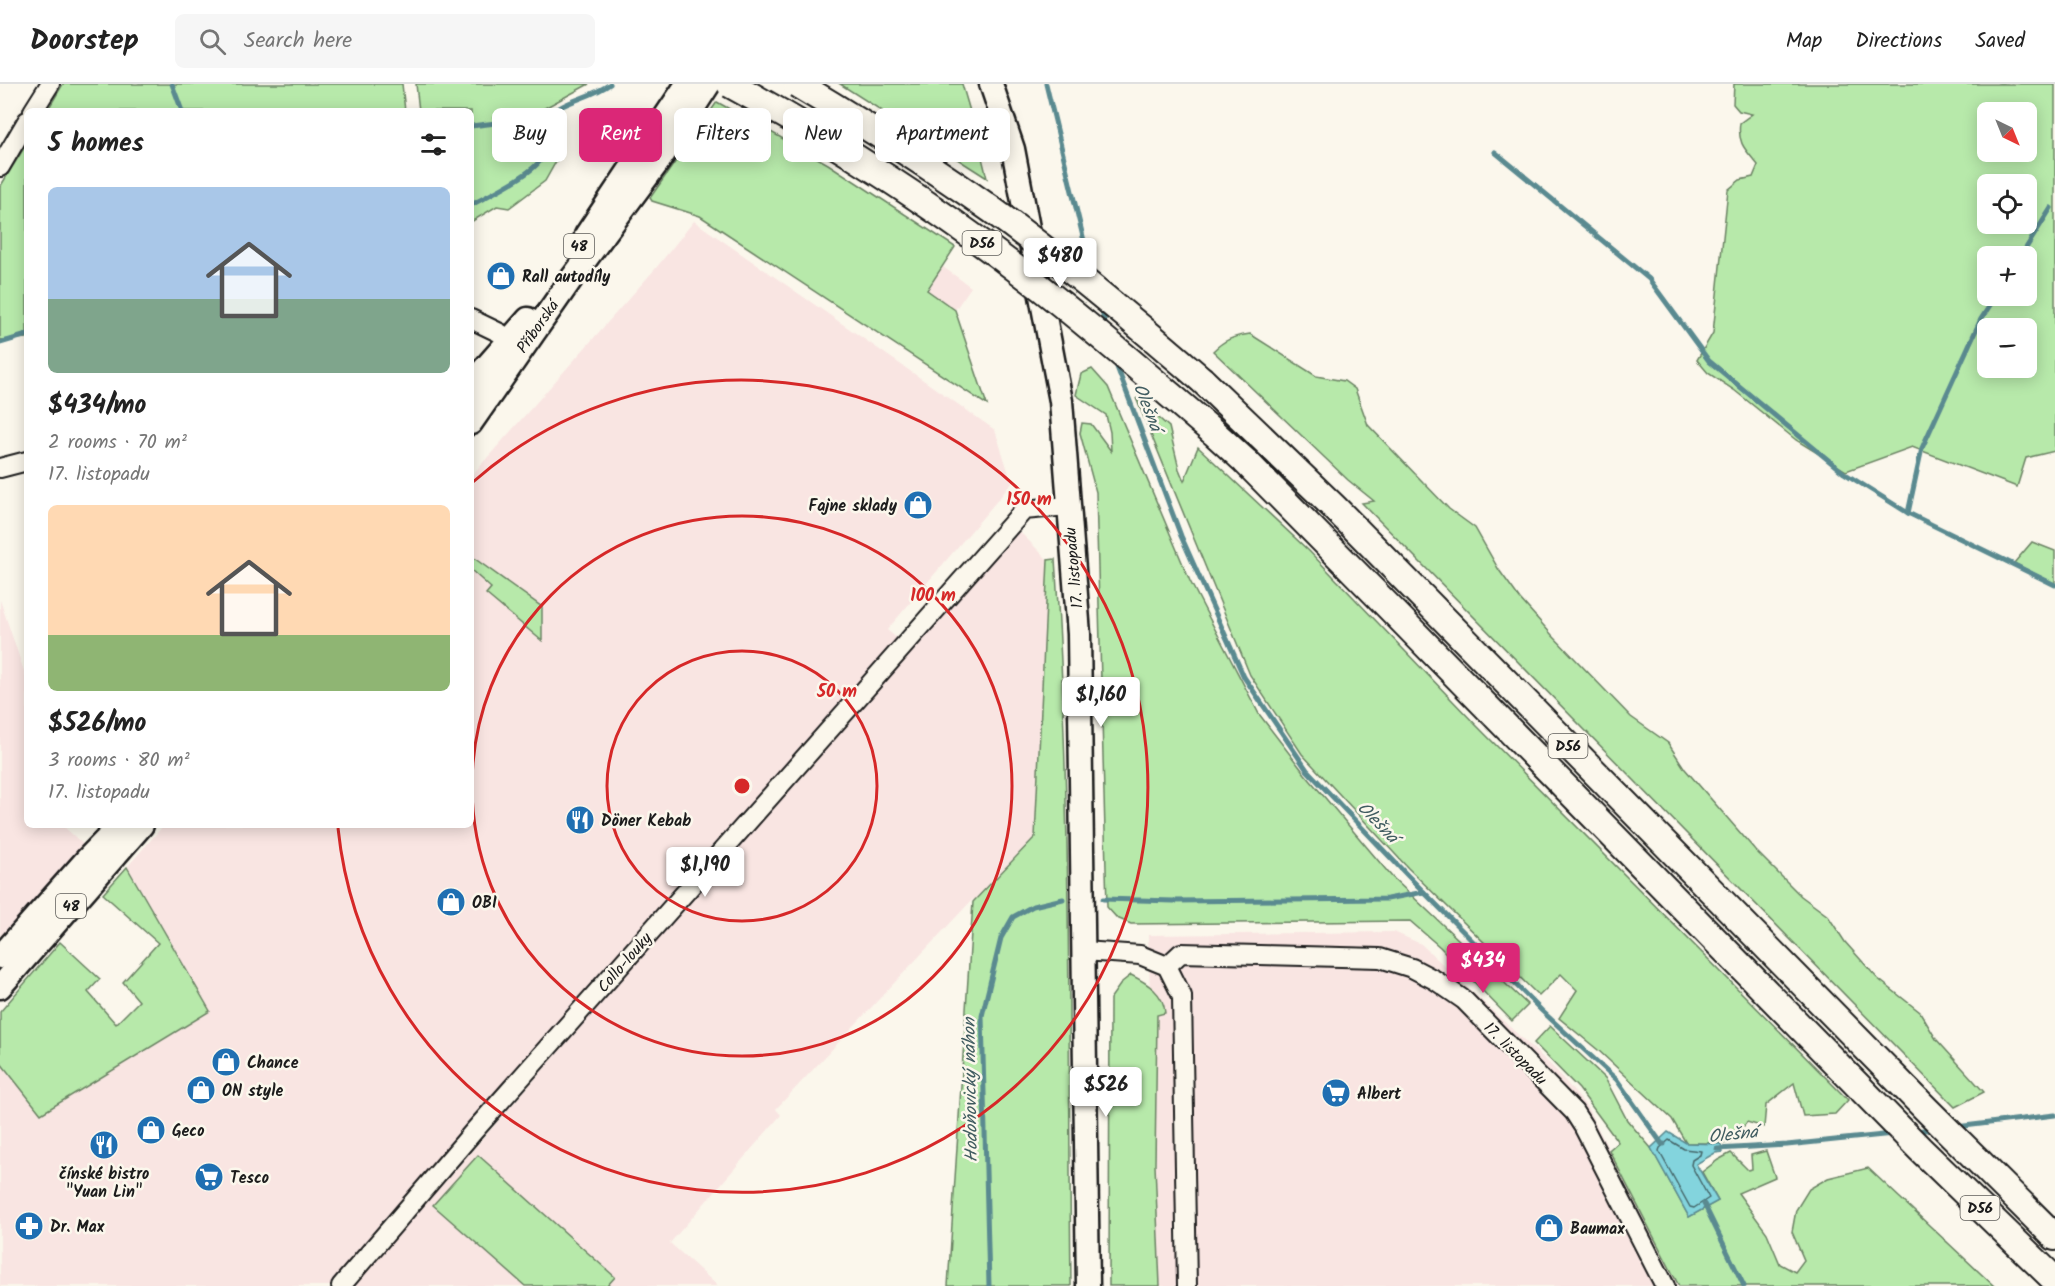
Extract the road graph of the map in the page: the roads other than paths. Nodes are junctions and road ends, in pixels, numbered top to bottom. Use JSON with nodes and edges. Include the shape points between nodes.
{"nodes":[{"id":1,"x":50,"y":84,"type":"edge"},
{"id":2,"x":687,"y":84,"type":"edge"},
{"id":3,"x":709,"y":84,"type":"edge"},
{"id":4,"x":730,"y":84,"type":"edge"},
{"id":5,"x":797,"y":84,"type":"edge"},
{"id":6,"x":991,"y":84,"type":"edge"},
{"id":7,"x":35,"y":108,"type":"edge"},
{"id":8,"x":24,"y":126,"type":"edge"},
{"id":9,"x":0,"y":167,"type":"edge"},
{"id":10,"x":474,"y":320,"type":"edge"},
{"id":11,"x":515,"y":344,"type":"junction"},
{"id":12,"x":474,"y":384,"type":"edge"},
{"id":13,"x":474,"y":418,"type":"edge"},
{"id":14,"x":24,"y":462,"type":"edge"},
{"id":15,"x":0,"y":468,"type":"edge"},
{"id":16,"x":1068,"y":507,"type":"junction"},
{"id":17,"x":117,"y":828,"type":"edge"},
{"id":18,"x":139,"y":828,"type":"edge"},
{"id":19,"x":1084,"y":951,"type":"junction"},
{"id":20,"x":0,"y":957,"type":"edge"},
{"id":21,"x":1167,"y":966,"type":"junction"},
{"id":22,"x":0,"y":987,"type":"edge"},
{"id":23,"x":2055,"y":1237,"type":"edge"},
{"id":24,"x":2055,"y":1280,"type":"edge"},
{"id":25,"x":341,"y":1286,"type":"edge"},
{"id":26,"x":1088,"y":1286,"type":"edge"},
{"id":27,"x":1187,"y":1286,"type":"edge"},
{"id":28,"x":1665,"y":1286,"type":"edge"}],
"edges":[{"from":1,"to":7,"type":"street"},
{"from":2,"to":11,"type":"main road","name":"Příborská","number":"48","via":[[526,321]]},
{"from":3,"to":11,"type":"main road","name":"Příborská","number":"48","via":[[659,161]]},
{"from":4,"to":24,"type":"highway","number":"D56","bridge":true,"via":[[837,146],[973,237],[1078,317],[1212,431],[1377,594],[1885,1114]]},
{"from":5,"to":23,"type":"highway","number":"D56","bridge":true,"via":[[992,210],[1099,292],[1202,380],[1334,507]]},
{"from":6,"to":16,"type":"main road","name":"17. listopadu","via":[[1013,149],[1061,401]]},
{"from":8,"to":9,"type":"street"},
{"from":10,"to":11,"type":"street"},
{"from":11,"to":12,"type":"main road","name":"Příborská","number":"48","via":[[483,370]]},
{"from":11,"to":13,"type":"main road","name":"Příborská","number":"48"},
{"from":14,"to":15,"type":"street"},
{"from":16,"to":19,"type":"main road","name":"17. listopadu","via":[[1079,634]]},
{"from":16,"to":25,"type":"street","name":"Collo-louky","via":[[1024,510]]},
{"from":17,"to":20,"type":"main road","number":"48"},
{"from":18,"to":22,"type":"main road","number":"48"},
{"from":19,"to":21,"type":"street","via":[[1140,955]]},
{"from":19,"to":26,"type":"main road","name":"17. listopadu"},
{"from":21,"to":27,"type":"street","via":[[1182,996]]},
{"from":21,"to":28,"type":"street","name":"17. listopadu","via":[[1181,953],[1380,958],[1412,968],[1435,981],[1464,1000],[1574,1113]]}]}
